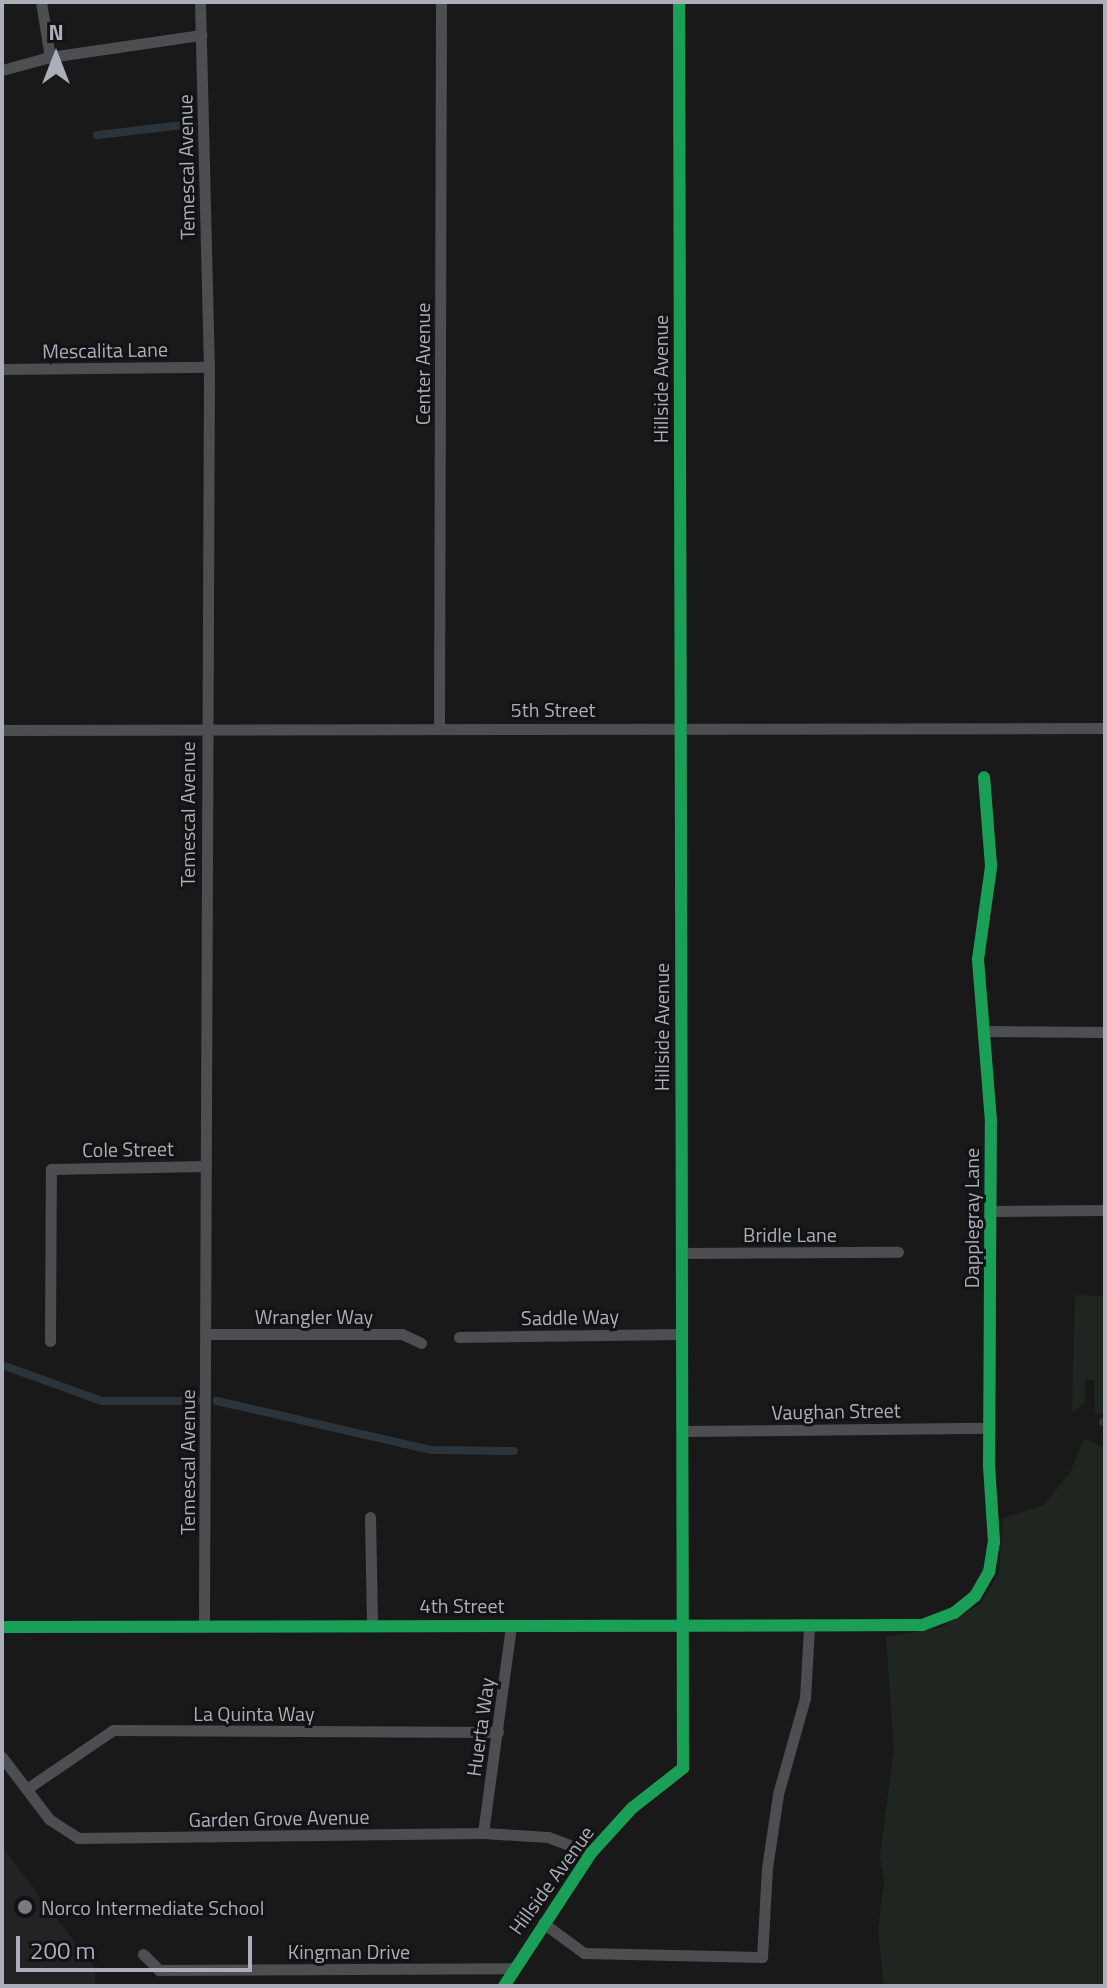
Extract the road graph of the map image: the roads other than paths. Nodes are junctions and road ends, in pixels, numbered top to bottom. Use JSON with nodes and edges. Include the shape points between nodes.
{"nodes":[{"id":1,"x":41,"y":2,"type":"edge"},
{"id":2,"x":200,"y":2,"type":"edge"},
{"id":3,"x":441,"y":2,"type":"edge"},
{"id":4,"x":679,"y":2,"type":"edge"},
{"id":5,"x":201,"y":35,"type":"junction"},
{"id":6,"x":50,"y":57,"type":"junction"},
{"id":7,"x":2,"y":70,"type":"edge"},
{"id":8,"x":209,"y":367,"type":"junction"},
{"id":9,"x":2,"y":369,"type":"edge"},
{"id":10,"x":680,"y":726,"type":"junction"},
{"id":11,"x":439,"y":727,"type":"junction"},
{"id":12,"x":1105,"y":728,"type":"edge"},
{"id":13,"x":2,"y":730,"type":"edge"},
{"id":14,"x":205,"y":730,"type":"junction"},
{"id":15,"x":984,"y":777,"type":"dead end"},
{"id":16,"x":983,"y":1031,"type":"junction"},
{"id":17,"x":1105,"y":1032,"type":"edge"},
{"id":18,"x":206,"y":1166,"type":"junction"},
{"id":19,"x":1105,"y":1210,"type":"edge"},
{"id":20,"x":991,"y":1211,"type":"junction"},
{"id":21,"x":898,"y":1252,"type":"dead end"},
{"id":22,"x":682,"y":1253,"type":"junction"},
{"id":23,"x":206,"y":1334,"type":"junction"},
{"id":24,"x":681,"y":1334,"type":"junction"},
{"id":25,"x":459,"y":1337,"type":"dead end"},
{"id":26,"x":50,"y":1341,"type":"dead end"},
{"id":27,"x":421,"y":1343,"type":"dead end"},
{"id":28,"x":989,"y":1428,"type":"junction"},
{"id":29,"x":683,"y":1431,"type":"junction"},
{"id":30,"x":370,"y":1517,"type":"dead end"},
{"id":31,"x":372,"y":1624,"type":"junction"},
{"id":32,"x":511,"y":1625,"type":"junction"},
{"id":33,"x":922,"y":1625,"type":"joint"},
{"id":34,"x":204,"y":1626,"type":"junction"},
{"id":35,"x":681,"y":1626,"type":"junction"},
{"id":36,"x":2,"y":1627,"type":"edge"},
{"id":37,"x":809,"y":1629,"type":"junction"},
{"id":38,"x":498,"y":1732,"type":"junction"},
{"id":39,"x":2,"y":1757,"type":"edge"},
{"id":40,"x":28,"y":1788,"type":"junction"},
{"id":41,"x":483,"y":1833,"type":"junction"},
{"id":42,"x":591,"y":1853,"type":"junction"},
{"id":43,"x":543,"y":1923,"type":"junction"},
{"id":44,"x":143,"y":1954,"type":"dead end"},
{"id":45,"x":513,"y":1968,"type":"junction"},
{"id":46,"x":504,"y":1986,"type":"edge"}],
"edges":[{"from":1,"to":6,"type":"street"},
{"from":2,"to":5,"type":"street","name":"Temescal Avenue"},
{"from":3,"to":11,"type":"street","name":"Center Avenue"},
{"from":4,"to":10,"type":"street","name":"Hillside Avenue"},
{"from":5,"to":6,"type":"street"},
{"from":5,"to":8,"type":"street","name":"Temescal Avenue"},
{"from":6,"to":7,"type":"street"},
{"from":8,"to":9,"type":"street","name":"Mescalita Lane"},
{"from":8,"to":14,"type":"street","name":"Temescal Avenue"},
{"from":10,"to":11,"type":"street","name":"5th Street"},
{"from":10,"to":12,"type":"street","name":"5th Street"},
{"from":10,"to":22,"type":"street","name":"Hillside Avenue"},
{"from":11,"to":14,"type":"street","name":"5th Street"},
{"from":13,"to":14,"type":"street","name":"5th Street"},
{"from":14,"to":18,"type":"street","name":"Temescal Avenue"},
{"from":15,"to":16,"type":"street","name":"Dapplegray Lane","via":[[991,866],[978,933]]},
{"from":16,"to":17,"type":"street"},
{"from":16,"to":20,"type":"street","name":"Dapplegray Lane"},
{"from":18,"to":23,"type":"street","name":"Temescal Avenue"},
{"from":18,"to":26,"type":"street","name":"Cole Street","via":[[51,1169]]},
{"from":19,"to":20,"type":"street"},
{"from":20,"to":28,"type":"street","name":"Dapplegray Lane"},
{"from":21,"to":22,"type":"street","name":"Bridle Lane"},
{"from":22,"to":24,"type":"street","name":"Hillside Avenue"},
{"from":23,"to":27,"type":"street","name":"Wrangler Way","via":[[402,1334]]},
{"from":23,"to":34,"type":"street","name":"Temescal Avenue"},
{"from":24,"to":25,"type":"street","name":"Saddle Way"},
{"from":24,"to":29,"type":"street","name":"Hillside Avenue"},
{"from":28,"to":29,"type":"street","name":"Vaughan Street"},
{"from":28,"to":33,"type":"street","name":"Dapplegray Lane","via":[[994,1542],[989,1572],[975,1596],[954,1613]]},
{"from":29,"to":35,"type":"street","name":"Hillside Avenue"},
{"from":30,"to":31,"type":"street"},
{"from":31,"to":32,"type":"street","name":"4th Street"},
{"from":31,"to":34,"type":"street","name":"4th Street"},
{"from":32,"to":35,"type":"street","name":"4th Street"},
{"from":32,"to":38,"type":"street","name":"Huerta Way"},
{"from":33,"to":37,"type":"street","name":"4th Street"},
{"from":34,"to":36,"type":"street","name":"4th Street"},
{"from":35,"to":37,"type":"street","name":"4th Street"},
{"from":35,"to":42,"type":"street","name":"Hillside Avenue","via":[[683,1768],[632,1808]]},
{"from":37,"to":43,"type":"street","via":[[805,1698],[778,1794],[767,1868],[762,1957],[584,1953]]},
{"from":38,"to":40,"type":"street","name":"La Quinta Way","via":[[113,1730]]},
{"from":38,"to":41,"type":"street","name":"Huerta Way"},
{"from":39,"to":40,"type":"street","name":"Garden Grove Avenue"},
{"from":40,"to":41,"type":"street","name":"Garden Grove Avenue","via":[[49,1819],[78,1838]]},
{"from":41,"to":42,"type":"street","name":"Garden Grove Avenue","via":[[548,1837]]},
{"from":42,"to":43,"type":"street","name":"Hillside Avenue"},
{"from":43,"to":45,"type":"street","name":"Hillside Avenue"},
{"from":44,"to":45,"type":"street","name":"Kingman Drive","via":[[159,1970]]},
{"from":45,"to":46,"type":"street","name":"Hillside Avenue"}]}
